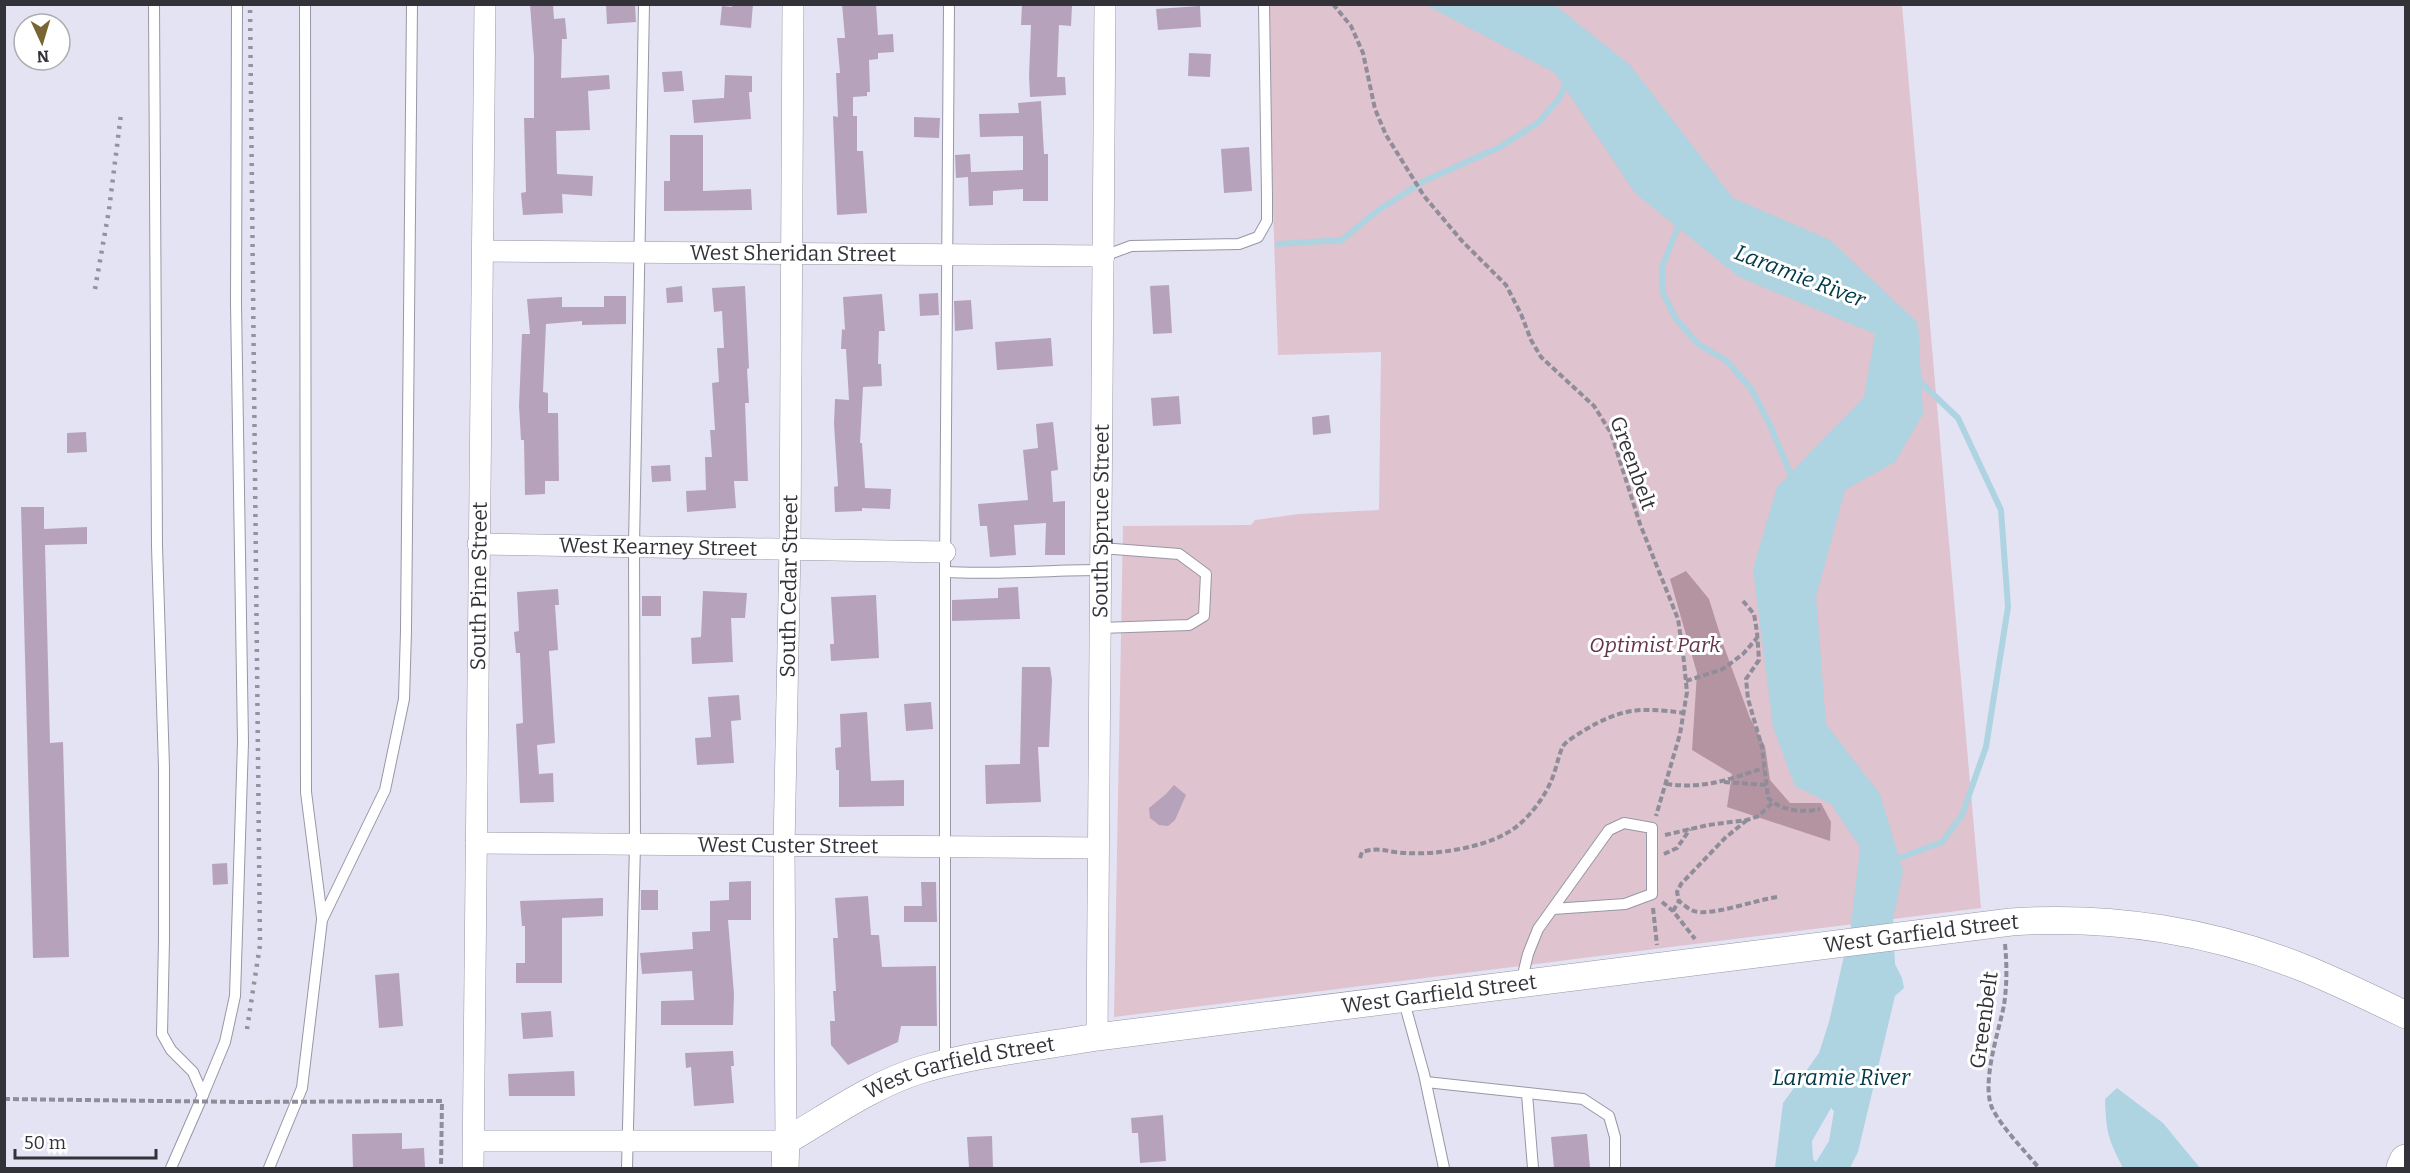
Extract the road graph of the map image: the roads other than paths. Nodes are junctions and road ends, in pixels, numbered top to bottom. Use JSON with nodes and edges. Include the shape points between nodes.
{"nodes":[{"id":1,"x":154,"y":4,"type":"edge"},
{"id":2,"x":237,"y":4,"type":"edge"},
{"id":3,"x":305,"y":4,"type":"edge"},
{"id":4,"x":412,"y":4,"type":"edge"},
{"id":5,"x":485,"y":4,"type":"edge"},
{"id":6,"x":644,"y":4,"type":"edge"},
{"id":7,"x":793,"y":4,"type":"edge"},
{"id":8,"x":949,"y":4,"type":"edge"},
{"id":9,"x":1105,"y":4,"type":"edge"},
{"id":10,"x":1264,"y":4,"type":"edge"},
{"id":11,"x":483,"y":251,"type":"junction"},
{"id":12,"x":640,"y":253,"type":"junction"},
{"id":13,"x":791,"y":254,"type":"junction"},
{"id":14,"x":948,"y":255,"type":"junction"},
{"id":15,"x":1104,"y":256,"type":"junction"},
{"id":16,"x":478,"y":544,"type":"junction"},
{"id":17,"x":634,"y":545,"type":"junction"},
{"id":18,"x":790,"y":547,"type":"junction"},
{"id":19,"x":1101,"y":548,"type":"junction"},
{"id":20,"x":945,"y":562,"type":"junction"},
{"id":21,"x":1101,"y":570,"type":"junction"},
{"id":22,"x":1100,"y":628,"type":"junction"},
{"id":23,"x":477,"y":843,"type":"junction"},
{"id":24,"x":635,"y":845,"type":"junction"},
{"id":25,"x":784,"y":847,"type":"junction"},
{"id":26,"x":945,"y":848,"type":"junction"},
{"id":27,"x":1098,"y":848,"type":"junction"},
{"id":28,"x":1554,"y":909,"type":"junction"},
{"id":29,"x":322,"y":920,"type":"junction"},
{"id":30,"x":1521,"y":983,"type":"junction"},
{"id":31,"x":1403,"y":998,"type":"junction"},
{"id":32,"x":2406,"y":1015,"type":"edge"},
{"id":33,"x":1097,"y":1037,"type":"junction"},
{"id":34,"x":945,"y":1064,"type":"junction"},
{"id":35,"x":1426,"y":1082,"type":"junction"},
{"id":36,"x":1527,"y":1094,"type":"junction"},
{"id":37,"x":203,"y":1095,"type":"junction"},
{"id":38,"x":627,"y":1141,"type":"junction"},
{"id":39,"x":786,"y":1141,"type":"junction"},
{"id":40,"x":474,"y":1142,"type":"junction"},
{"id":41,"x":2406,"y":1161,"type":"edge"},
{"id":42,"x":171,"y":1168,"type":"edge"},
{"id":43,"x":269,"y":1168,"type":"edge"},
{"id":44,"x":473,"y":1168,"type":"edge"},
{"id":45,"x":627,"y":1168,"type":"edge"},
{"id":46,"x":785,"y":1168,"type":"edge"},
{"id":47,"x":1444,"y":1168,"type":"edge"},
{"id":48,"x":1533,"y":1168,"type":"edge"},
{"id":49,"x":1615,"y":1168,"type":"edge"},
{"id":50,"x":2403,"y":1168,"type":"edge"}],
"edges":[{"from":1,"to":37,"type":"lane","via":[[157,546],[164,767],[162,1034],[171,1050],[193,1072]]},
{"from":2,"to":37,"type":"lane","via":[[236,303],[243,753],[235,996],[225,1042]]},
{"from":3,"to":29,"type":"lane","via":[[306,792]]},
{"from":4,"to":29,"type":"lane","via":[[404,699],[385,790]]},
{"from":5,"to":11,"type":"street","name":"South Pine Street"},
{"from":6,"to":12,"type":"lane"},
{"from":7,"to":13,"type":"street","name":"South Cedar Street"},
{"from":8,"to":14,"type":"lane"},
{"from":9,"to":15,"type":"street","name":"South Spruce Street"},
{"from":10,"to":15,"type":"lane","via":[[1267,221],[1258,237],[1239,244],[1131,246]]},
{"from":11,"to":12,"type":"street","name":"West Sheridan Street"},
{"from":11,"to":16,"type":"street","name":"South Pine Street"},
{"from":12,"to":13,"type":"street","name":"West Sheridan Street"},
{"from":12,"to":17,"type":"lane"},
{"from":13,"to":14,"type":"street","name":"West Sheridan Street"},
{"from":13,"to":18,"type":"street","name":"South Cedar Street"},
{"from":14,"to":15,"type":"street","name":"West Sheridan Street"},
{"from":14,"to":20,"type":"lane"},
{"from":15,"to":19,"type":"street","name":"South Spruce Street"},
{"from":16,"to":17,"type":"street","name":"West Kearney Street"},
{"from":16,"to":23,"type":"street","name":"South Pine Street"},
{"from":17,"to":18,"type":"street","name":"West Kearney Street"},
{"from":17,"to":24,"type":"lane"},
{"from":18,"to":20,"type":"street","name":"West Kearney Street"},
{"from":18,"to":25,"type":"street","name":"South Cedar Street"},
{"from":19,"to":21,"type":"street","name":"South Spruce Street"},
{"from":19,"to":22,"type":"lane","via":[[1179,554],[1206,574],[1206,595],[1204,616],[1189,625]]},
{"from":20,"to":21,"type":"lane","via":[[994,574]]},
{"from":20,"to":26,"type":"lane"},
{"from":21,"to":22,"type":"street","name":"South Spruce Street"},
{"from":22,"to":27,"type":"street","name":"South Spruce Street"},
{"from":23,"to":24,"type":"street","name":"West Custer Street"},
{"from":23,"to":40,"type":"street","name":"South Pine Street"},
{"from":24,"to":25,"type":"street","name":"West Custer Street"},
{"from":24,"to":38,"type":"lane"},
{"from":25,"to":26,"type":"street","name":"West Custer Street"},
{"from":25,"to":39,"type":"street","name":"South Cedar Street"},
{"from":26,"to":27,"type":"street","name":"West Custer Street"},
{"from":26,"to":34,"type":"lane"},
{"from":27,"to":33,"type":"street","name":"South Spruce Street"},
{"from":28,"to":28,"type":"lane","via":[[1609,830],[1624,823],[1652,832],[1652,894],[1624,904]]},
{"from":28,"to":30,"type":"lane","via":[[1538,929]]},
{"from":29,"to":43,"type":"lane","via":[[302,1088]]},
{"from":30,"to":31,"type":"street","name":"West Garfield Street"},
{"from":30,"to":32,"type":"street","name":"West Garfield Street","via":[[2011,922],[2071,920],[2201,936],[2305,969]]},
{"from":31,"to":33,"type":"street","name":"West Garfield Street"},
{"from":31,"to":35,"type":"lane"},
{"from":33,"to":34,"type":"street","name":"West Garfield Street"},
{"from":34,"to":39,"type":"street","name":"West Garfield Street","via":[[881,1087]]},
{"from":35,"to":36,"type":"lane"},
{"from":35,"to":47,"type":"lane"},
{"from":36,"to":48,"type":"lane"},
{"from":36,"to":49,"type":"lane","via":[[1583,1099],[1609,1116],[1615,1137]]},
{"from":37,"to":42,"type":"lane"},
{"from":38,"to":39,"type":"street","name":"West Garfield Street"},
{"from":38,"to":40,"type":"street","name":"West Garfield Street"},
{"from":38,"to":45,"type":"lane"},
{"from":39,"to":46,"type":"street","name":"South Cedar Street"},
{"from":40,"to":44,"type":"street","name":"South Pine Street"},
{"from":41,"to":50,"type":"main road"}]}
